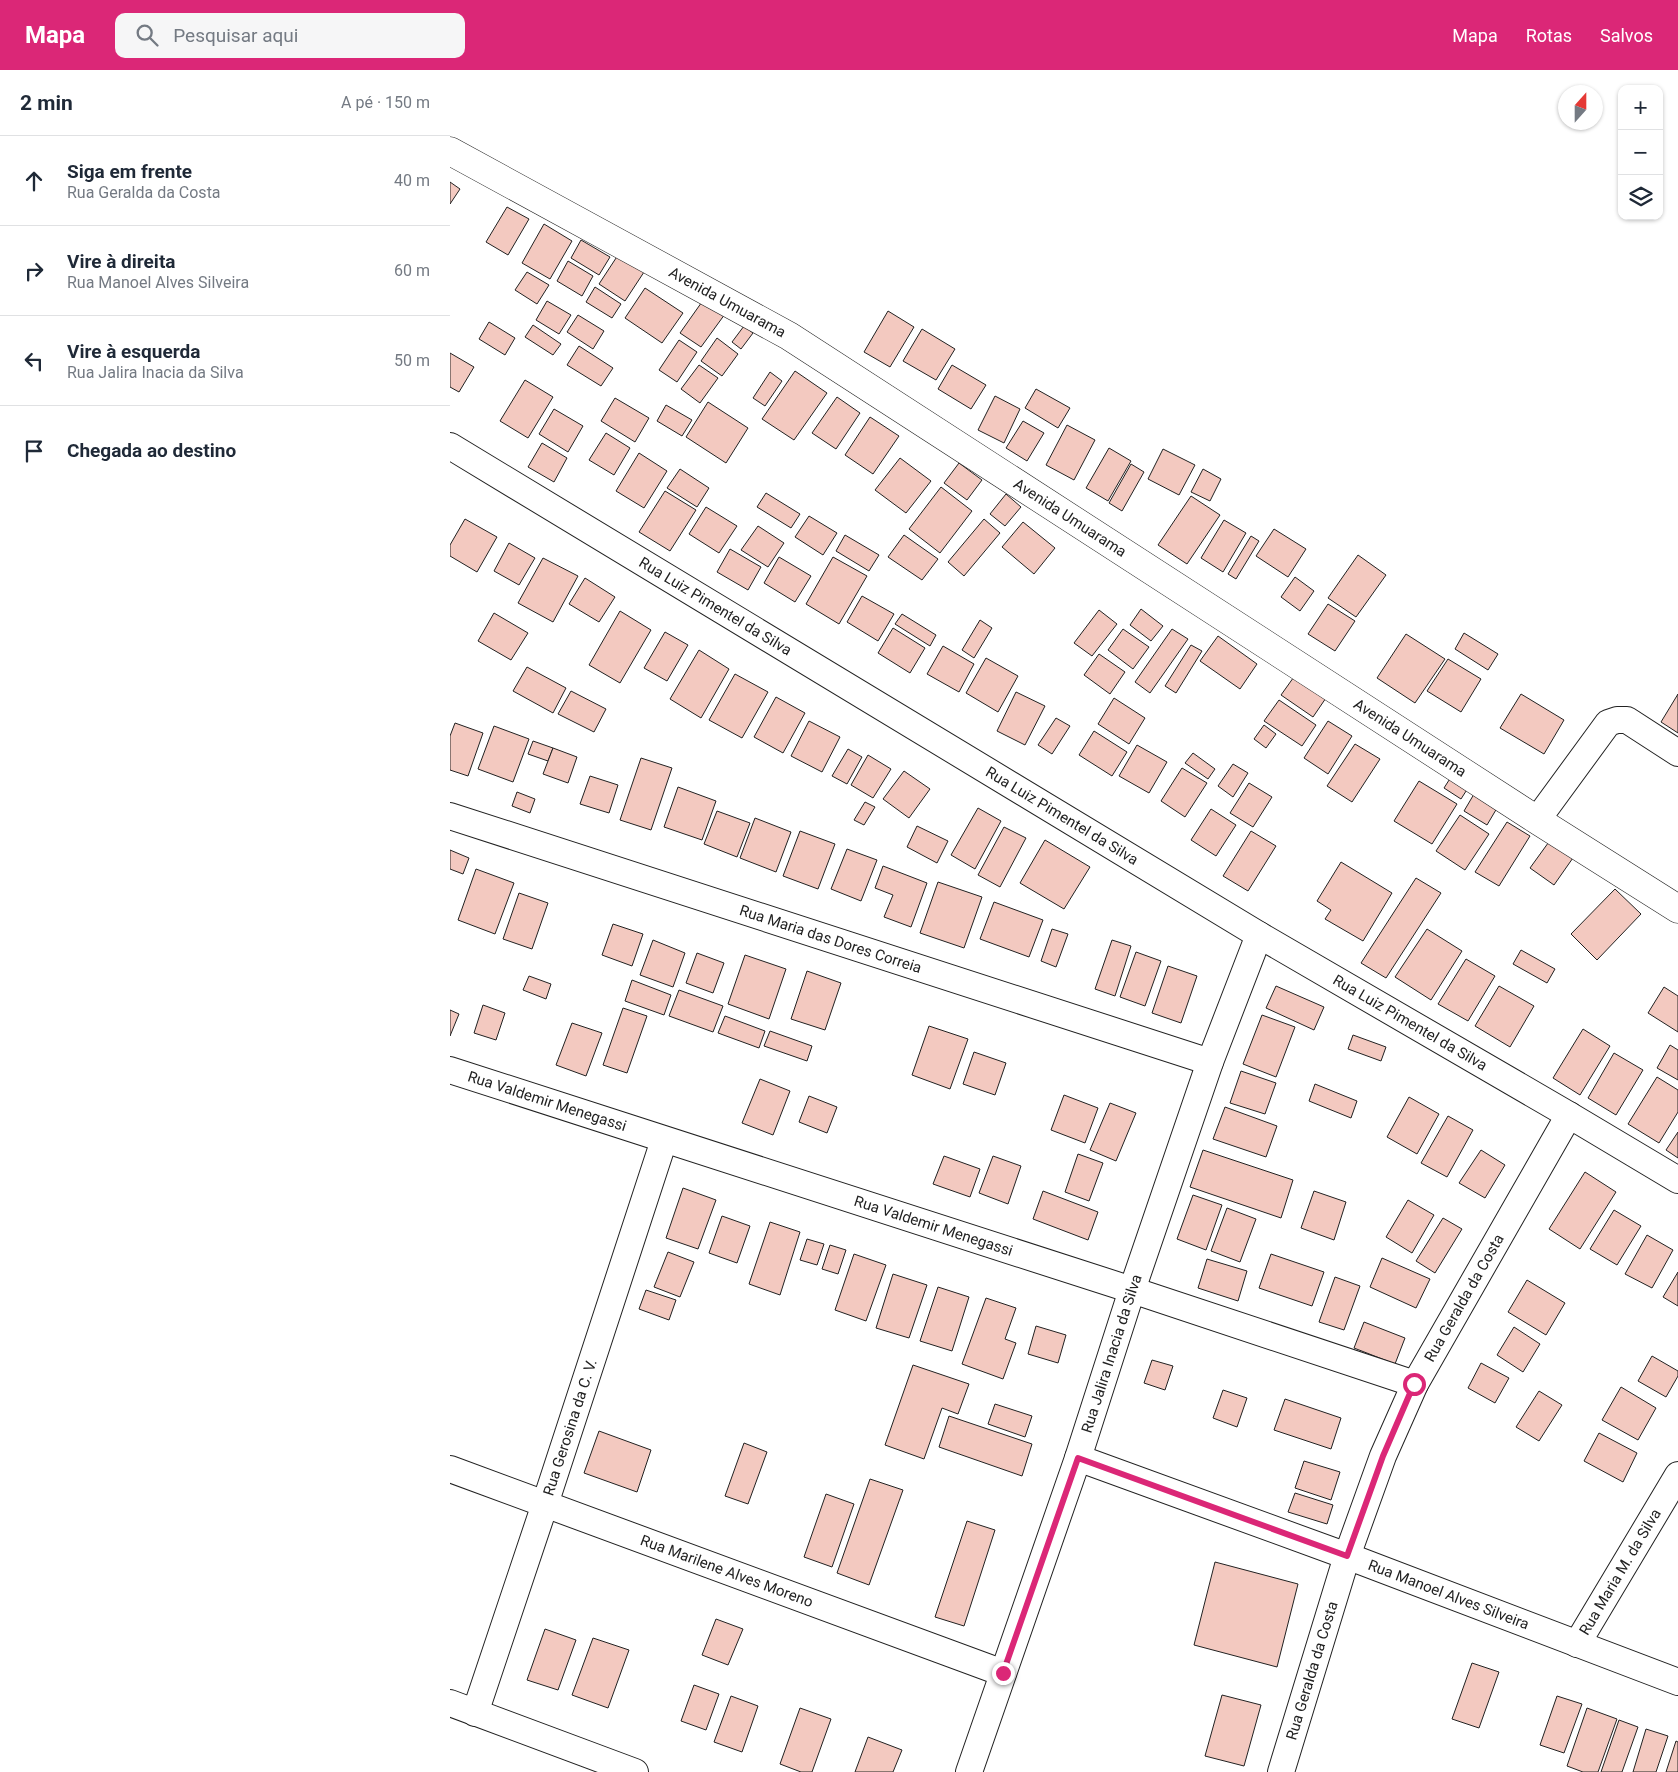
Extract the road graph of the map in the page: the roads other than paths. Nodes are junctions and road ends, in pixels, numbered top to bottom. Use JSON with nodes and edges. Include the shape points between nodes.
{"nodes":[{"id":1,"x":450,"y":151,"type":"edge"},
{"id":2,"x":450,"y":446,"type":"edge"},
{"id":3,"x":1678,"y":753,"type":"edge"},
{"id":4,"x":450,"y":816,"type":"edge"},
{"id":5,"x":1537,"y":820,"type":"junction"},
{"id":6,"x":1678,"y":909,"type":"edge"},
{"id":7,"x":1259,"y":935,"type":"junction"},
{"id":8,"x":1210,"y":1062,"type":"junction"},
{"id":9,"x":450,"y":1070,"type":"edge"},
{"id":10,"x":1569,"y":1115,"type":"junction"},
{"id":11,"x":664,"y":1140,"type":"junction"},
{"id":12,"x":1678,"y":1180,"type":"edge"},
{"id":13,"x":1132,"y":1290,"type":"junction"},
{"id":14,"x":1414,"y":1384,"type":"junction"},
{"id":15,"x":1078,"y":1458,"type":"junction"},
{"id":16,"x":450,"y":1469,"type":"edge"},
{"id":17,"x":1678,"y":1475,"type":"edge"},
{"id":18,"x":546,"y":1504,"type":"junction"},
{"id":19,"x":1347,"y":1556,"type":"junction"},
{"id":20,"x":1577,"y":1644,"type":"junction"},
{"id":21,"x":1003,"y":1673,"type":"junction"},
{"id":22,"x":1678,"y":1682,"type":"edge"},
{"id":23,"x":450,"y":1703,"type":"edge"},
{"id":24,"x":475,"y":1713,"type":"junction"},
{"id":25,"x":635,"y":1772,"type":"edge"},
{"id":26,"x":969,"y":1772,"type":"edge"},
{"id":27,"x":1283,"y":1772,"type":"edge"}],
"edges":[{"from":1,"to":5,"type":"street","name":"Avenida Umuarama","via":[[790,336]]},
{"from":2,"to":7,"type":"street","name":"Rua Luiz Pimentel da Silva"},
{"from":3,"to":5,"type":"street","via":[[1627,720],[1608,723]]},
{"from":4,"to":8,"type":"street","name":"Rua Maria das Dores Correia"},
{"from":5,"to":6,"type":"street","name":"Avenida Umuarama"},
{"from":7,"to":8,"type":"street","name":"Rua Jalira Inacia da Silva"},
{"from":7,"to":10,"type":"street","name":"Rua Luiz Pimentel da Silva"},
{"from":8,"to":13,"type":"street","name":"Rua Jalira Inacia da Silva"},
{"from":9,"to":11,"type":"street","name":"Rua Valdemir Menegassi"},
{"from":10,"to":12,"type":"street","name":"Rua Luiz Pimentel da Silva"},
{"from":10,"to":14,"type":"street","name":"Rua Geralda da Costa"},
{"from":11,"to":13,"type":"street","name":"Rua Valdemir Menegassi"},
{"from":11,"to":18,"type":"street","name":"Rua Gerosina da C. V."},
{"from":13,"to":14,"type":"street","name":"Rua Valdemir Menegassi"},
{"from":13,"to":15,"type":"street","name":"Rua Jalira Inacia da Silva"},
{"from":14,"to":19,"type":"street","name":"Rua Geralda da Costa","via":[[1383,1456]]},
{"from":15,"to":19,"type":"street","name":"Rua Manoel Alves Silveira"},
{"from":15,"to":21,"type":"street","name":"Rua Jalira Inacia da Silva"},
{"from":16,"to":18,"type":"street","name":"Rua Marilene Alves Moreno"},
{"from":17,"to":20,"type":"street","name":"Rua Maria M. da Silva"},
{"from":18,"to":21,"type":"street","name":"Rua Marilene Alves Moreno"},
{"from":18,"to":24,"type":"street","name":"Rua Gerosina da C. V."},
{"from":19,"to":20,"type":"street","name":"Rua Manoel Alves Silveira"},
{"from":19,"to":27,"type":"street","name":"Rua Geralda da Costa"},
{"from":20,"to":22,"type":"street","name":"Rua Manoel Alves Silveira"},
{"from":21,"to":26,"type":"street","name":"Rua Jalira Inacia da Silva"},
{"from":23,"to":24,"type":"street"},
{"from":24,"to":25,"type":"street"}]}
